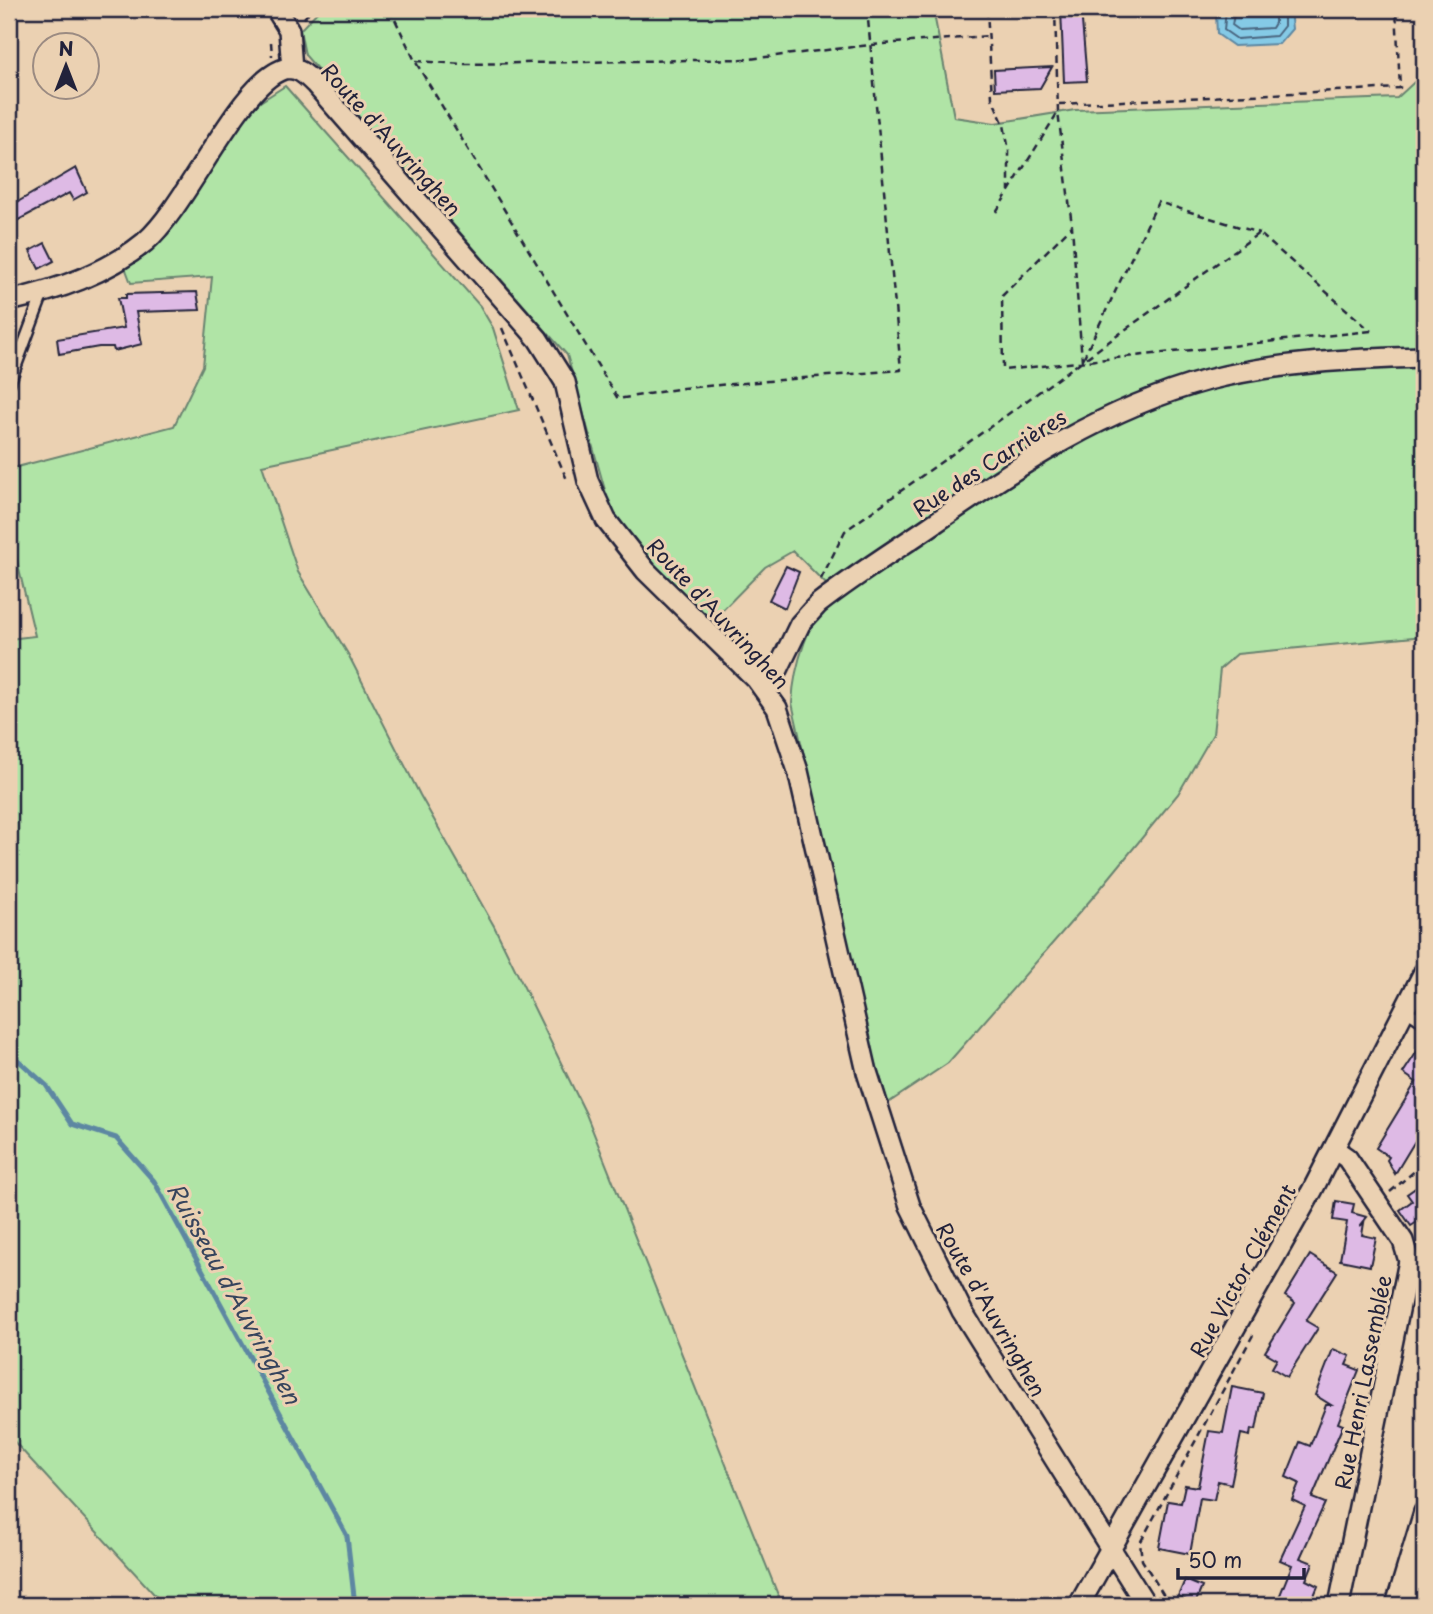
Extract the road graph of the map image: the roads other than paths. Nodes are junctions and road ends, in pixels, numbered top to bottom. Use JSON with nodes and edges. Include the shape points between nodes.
{"nodes":[{"id":1,"x":276,"y":9,"type":"edge"},
{"id":2,"x":292,"y":69,"type":"junction"},
{"id":3,"x":43,"y":293,"type":"junction"},
{"id":4,"x":9,"y":301,"type":"edge"},
{"id":5,"x":1424,"y":358,"type":"edge"},
{"id":6,"x":9,"y":384,"type":"edge"},
{"id":7,"x":768,"y":692,"type":"junction"},
{"id":8,"x":1424,"y":972,"type":"edge"},
{"id":9,"x":1404,"y":1009,"type":"junction"},
{"id":10,"x":1424,"y":1022,"type":"edge"},
{"id":11,"x":1334,"y":1149,"type":"junction"},
{"id":12,"x":1424,"y":1512,"type":"edge"},
{"id":13,"x":1110,"y":1548,"type":"junction"},
{"id":14,"x":1424,"y":1566,"type":"edge"},
{"id":15,"x":1079,"y":1605,"type":"edge"},
{"id":16,"x":1146,"y":1605,"type":"edge"},
{"id":17,"x":1339,"y":1605,"type":"edge"},
{"id":18,"x":1396,"y":1605,"type":"edge"},
{"id":19,"x":1412,"y":1605,"type":"edge"}],
"edges":[{"from":1,"to":2,"type":"street","via":[[289,30]]},
{"from":2,"to":3,"type":"street","name":"Route d'Auvringhen","via":[[276,73],[240,109],[183,199],[152,236],[108,266]]},
{"from":2,"to":7,"type":"street","name":"Route d'Auvringhen","via":[[316,85],[538,340],[565,382],[588,481],[606,520],[657,582]]},
{"from":3,"to":4,"type":"street","name":"Route d'Auvringhen"},
{"from":3,"to":6,"type":"lane"},
{"from":5,"to":7,"type":"street","name":"Rue des Carrières","via":[[1317,362],[1228,376],[1142,402],[1071,435],[1019,464],[818,604],[800,624]]},
{"from":7,"to":13,"type":"street","name":"Route d'Auvringhen","via":[[790,740],[867,1072],[910,1206],[962,1311]]},
{"from":8,"to":9,"type":"street","name":"Rue Victor Clément"},
{"from":9,"to":10,"type":"lane"},
{"from":9,"to":11,"type":"street","name":"Rue Victor Clément"},
{"from":11,"to":13,"type":"street","name":"Rue Victor Clément"},
{"from":11,"to":17,"type":"street","name":"Rue Henri Lassemblée","via":[[1347,1158],[1403,1241],[1408,1269]]},
{"from":12,"to":18,"type":"street"},
{"from":13,"to":15,"type":"street","name":"Rue Victor Clément"},
{"from":13,"to":16,"type":"street","name":"Route d'Auvringhen"},
{"from":14,"to":19,"type":"street"}]}
